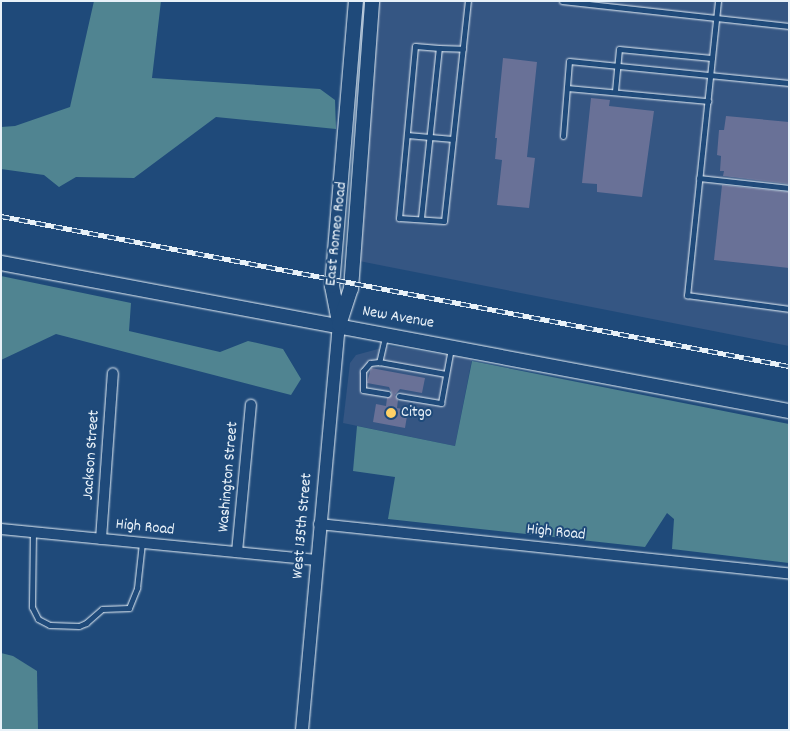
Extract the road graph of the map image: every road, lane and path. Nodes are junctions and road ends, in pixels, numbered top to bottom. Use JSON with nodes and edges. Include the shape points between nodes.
{"nodes":[{"id":1,"x":356,"y":1,"type":"edge"},
{"id":2,"x":372,"y":1,"type":"edge"},
{"id":3,"x":468,"y":1,"type":"edge"},
{"id":4,"x":562,"y":1,"type":"edge"},
{"id":5,"x":718,"y":1,"type":"edge"},
{"id":6,"x":716,"y":18,"type":"junction"},
{"id":7,"x":789,"y":26,"type":"edge"},
{"id":8,"x":439,"y":48,"type":"junction"},
{"id":9,"x":463,"y":49,"type":"junction"},
{"id":10,"x":712,"y":58,"type":"junction"},
{"id":11,"x":617,"y":67,"type":"junction"},
{"id":12,"x":710,"y":75,"type":"junction"},
{"id":13,"x":789,"y":83,"type":"edge"},
{"id":14,"x":567,"y":88,"type":"junction"},
{"id":15,"x":615,"y":91,"type":"junction"},
{"id":16,"x":708,"y":101,"type":"junction"},
{"id":17,"x":407,"y":135,"type":"junction"},
{"id":18,"x":563,"y":136,"type":"dead end"},
{"id":19,"x":430,"y":137,"type":"junction"},
{"id":20,"x":453,"y":139,"type":"junction"},
{"id":21,"x":699,"y":178,"type":"junction"},
{"id":22,"x":789,"y":188,"type":"edge"},
{"id":23,"x":421,"y":218,"type":"junction"},
{"id":24,"x":1,"y":263,"type":"edge"},
{"id":25,"x":789,"y":309,"type":"edge"},
{"id":26,"x":339,"y":325,"type":"junction"},
{"id":27,"x":386,"y":334,"type":"junction"},
{"id":28,"x":451,"y":345,"type":"junction"},
{"id":29,"x":379,"y":362,"type":"junction"},
{"id":30,"x":113,"y":373,"type":"dead end"},
{"id":31,"x":446,"y":374,"type":"junction"},
{"id":32,"x":388,"y":394,"type":"dead end"},
{"id":33,"x":399,"y":396,"type":"dead end"},
{"id":34,"x":251,"y":405,"type":"dead end"},
{"id":35,"x":789,"y":411,"type":"edge"},
{"id":36,"x":319,"y":524,"type":"junction"},
{"id":37,"x":1,"y":529,"type":"edge"},
{"id":38,"x":33,"y":532,"type":"junction"},
{"id":39,"x":101,"y":539,"type":"junction"},
{"id":40,"x":142,"y":543,"type":"junction"},
{"id":41,"x":237,"y":552,"type":"junction"},
{"id":42,"x":316,"y":560,"type":"junction"},
{"id":43,"x":789,"y":572,"type":"edge"},
{"id":44,"x":302,"y":730,"type":"edge"}],
"edges":[{"from":1,"to":26,"type":"main road","name":"East Romeo Road","via":[[332,286]]},
{"from":2,"to":26,"type":"main road","name":"East Romeo Road","via":[[351,289]]},
{"from":3,"to":9,"type":"lane"},
{"from":4,"to":6,"type":"lane"},
{"from":5,"to":6,"type":"lane"},
{"from":6,"to":7,"type":"lane"},
{"from":6,"to":10,"type":"lane"},
{"from":8,"to":9,"type":"lane"},
{"from":8,"to":17,"type":"lane","via":[[415,46]]},
{"from":8,"to":19,"type":"lane"},
{"from":9,"to":20,"type":"lane"},
{"from":10,"to":11,"type":"lane","via":[[619,49]]},
{"from":10,"to":12,"type":"lane"},
{"from":11,"to":12,"type":"lane"},
{"from":11,"to":14,"type":"lane","via":[[569,61]]},
{"from":11,"to":15,"type":"lane"},
{"from":12,"to":13,"type":"lane"},
{"from":12,"to":16,"type":"lane"},
{"from":14,"to":15,"type":"lane"},
{"from":14,"to":18,"type":"lane"},
{"from":15,"to":16,"type":"lane"},
{"from":16,"to":21,"type":"lane"},
{"from":17,"to":19,"type":"lane"},
{"from":17,"to":23,"type":"lane","via":[[398,218]]},
{"from":19,"to":20,"type":"lane"},
{"from":19,"to":23,"type":"lane"},
{"from":20,"to":23,"type":"lane","via":[[444,221]]},
{"from":21,"to":22,"type":"lane"},
{"from":21,"to":25,"type":"lane","via":[[687,295]]},
{"from":24,"to":26,"type":"main road","name":"New Avenue"},
{"from":26,"to":27,"type":"main road","name":"New Avenue"},
{"from":26,"to":36,"type":"street","name":"West 135th Street"},
{"from":27,"to":28,"type":"main road","name":"New Avenue"},
{"from":27,"to":29,"type":"lane"},
{"from":28,"to":31,"type":"lane"},
{"from":28,"to":35,"type":"main road","name":"New Avenue"},
{"from":29,"to":31,"type":"lane"},
{"from":29,"to":32,"type":"lane","via":[[370,363],[363,371],[363,390]]},
{"from":30,"to":39,"type":"street","name":"Jackson Street"},
{"from":31,"to":33,"type":"lane","via":[[441,403]]},
{"from":34,"to":41,"type":"street","name":"Washington Street"},
{"from":36,"to":42,"type":"street","name":"West 135th Street"},
{"from":36,"to":43,"type":"street","name":"High Road"},
{"from":37,"to":38,"type":"street","name":"High Road"},
{"from":38,"to":39,"type":"street","name":"High Road"},
{"from":38,"to":40,"type":"lane","via":[[32,607],[38,619],[50,625],[79,626],[102,609],[129,608],[137,588]]},
{"from":39,"to":40,"type":"street","name":"High Road"},
{"from":40,"to":41,"type":"street","name":"High Road"},
{"from":41,"to":42,"type":"street","name":"High Road"},
{"from":42,"to":44,"type":"street","name":"West 135th Street"}]}
